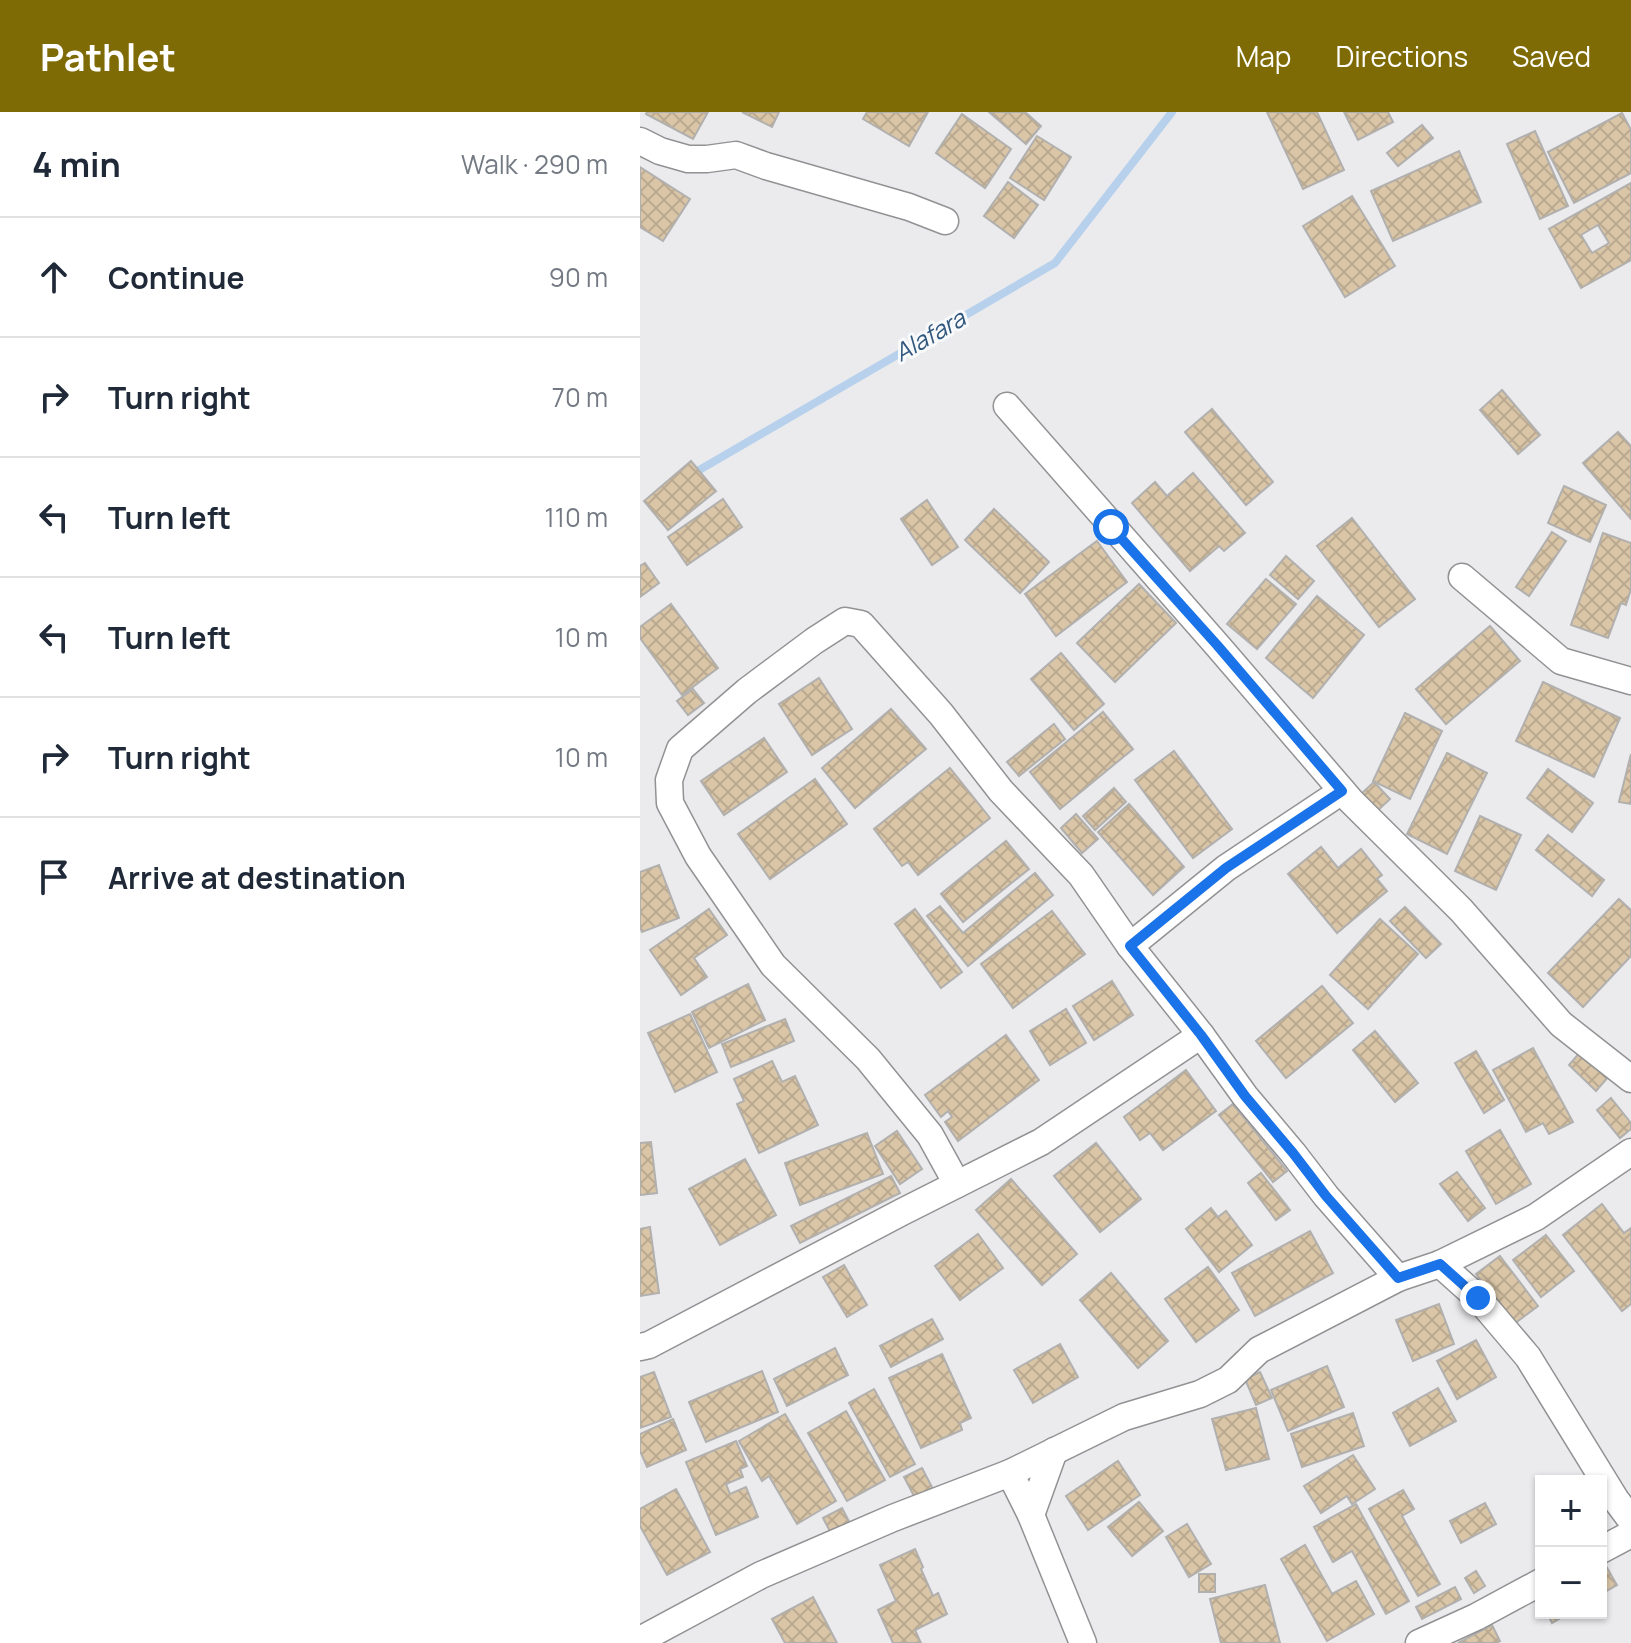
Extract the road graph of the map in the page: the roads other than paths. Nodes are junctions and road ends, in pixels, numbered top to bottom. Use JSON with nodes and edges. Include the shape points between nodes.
{"nodes":[{"id":1,"x":640,"y":141,"type":"edge"},
{"id":2,"x":945,"y":221,"type":"dead end"},
{"id":3,"x":1007,"y":406,"type":"dead end"},
{"id":4,"x":1462,"y":577,"type":"dead end"},
{"id":5,"x":1631,"y":681,"type":"edge"},
{"id":6,"x":1342,"y":791,"type":"junction"},
{"id":7,"x":1130,"y":946,"type":"junction"},
{"id":8,"x":1201,"y":1035,"type":"junction"},
{"id":9,"x":1631,"y":1079,"type":"edge"},
{"id":10,"x":1631,"y":1152,"type":"edge"},
{"id":11,"x":957,"y":1184,"type":"junction"},
{"id":12,"x":1440,"y":1264,"type":"junction"},
{"id":13,"x":1398,"y":1278,"type":"junction"},
{"id":14,"x":640,"y":1347,"type":"edge"},
{"id":15,"x":1054,"y":1451,"type":"junction"},
{"id":16,"x":1010,"y":1473,"type":"junction"},
{"id":17,"x":1031,"y":1515,"type":"junction"},
{"id":18,"x":1631,"y":1520,"type":"edge"},
{"id":19,"x":1631,"y":1534,"type":"edge"},
{"id":20,"x":1607,"y":1547,"type":"edge"},
{"id":21,"x":1535,"y":1585,"type":"edge"},
{"id":22,"x":640,"y":1640,"type":"edge"},
{"id":23,"x":1083,"y":1643,"type":"edge"},
{"id":24,"x":1419,"y":1643,"type":"edge"}],
"edges":[{"from":1,"to":2,"type":"street","via":[[688,159],[736,155]]},
{"from":3,"to":6,"type":"street"},
{"from":4,"to":5,"type":"street","via":[[1561,661]]},
{"from":6,"to":7,"type":"street","via":[[1226,868]]},
{"from":6,"to":9,"type":"street","via":[[1461,910],[1561,1024]]},
{"from":7,"to":8,"type":"street"},
{"from":7,"to":11,"type":"street","via":[[1081,875],[1001,791],[861,624],[845,621],[814,641],[680,749],[669,780],[670,803],[698,856],[773,965],[868,1059],[930,1135]]},
{"from":8,"to":11,"type":"street","via":[[1041,1142]]},
{"from":8,"to":13,"type":"street","via":[[1326,1196]]},
{"from":10,"to":12,"type":"street","via":[[1536,1217]]},
{"from":11,"to":14,"type":"street"},
{"from":12,"to":13,"type":"street"},
{"from":12,"to":18,"type":"street","via":[[1478,1298],[1528,1357]]},
{"from":13,"to":15,"type":"street","via":[[1259,1350],[1228,1380],[1124,1417]]},
{"from":15,"to":16,"type":"street"},
{"from":15,"to":17,"type":"street"},
{"from":16,"to":17,"type":"street"},
{"from":16,"to":22,"type":"street","via":[[761,1575]]},
{"from":17,"to":23,"type":"street"},
{"from":19,"to":20,"type":"street"},
{"from":21,"to":24,"type":"street"}]}
